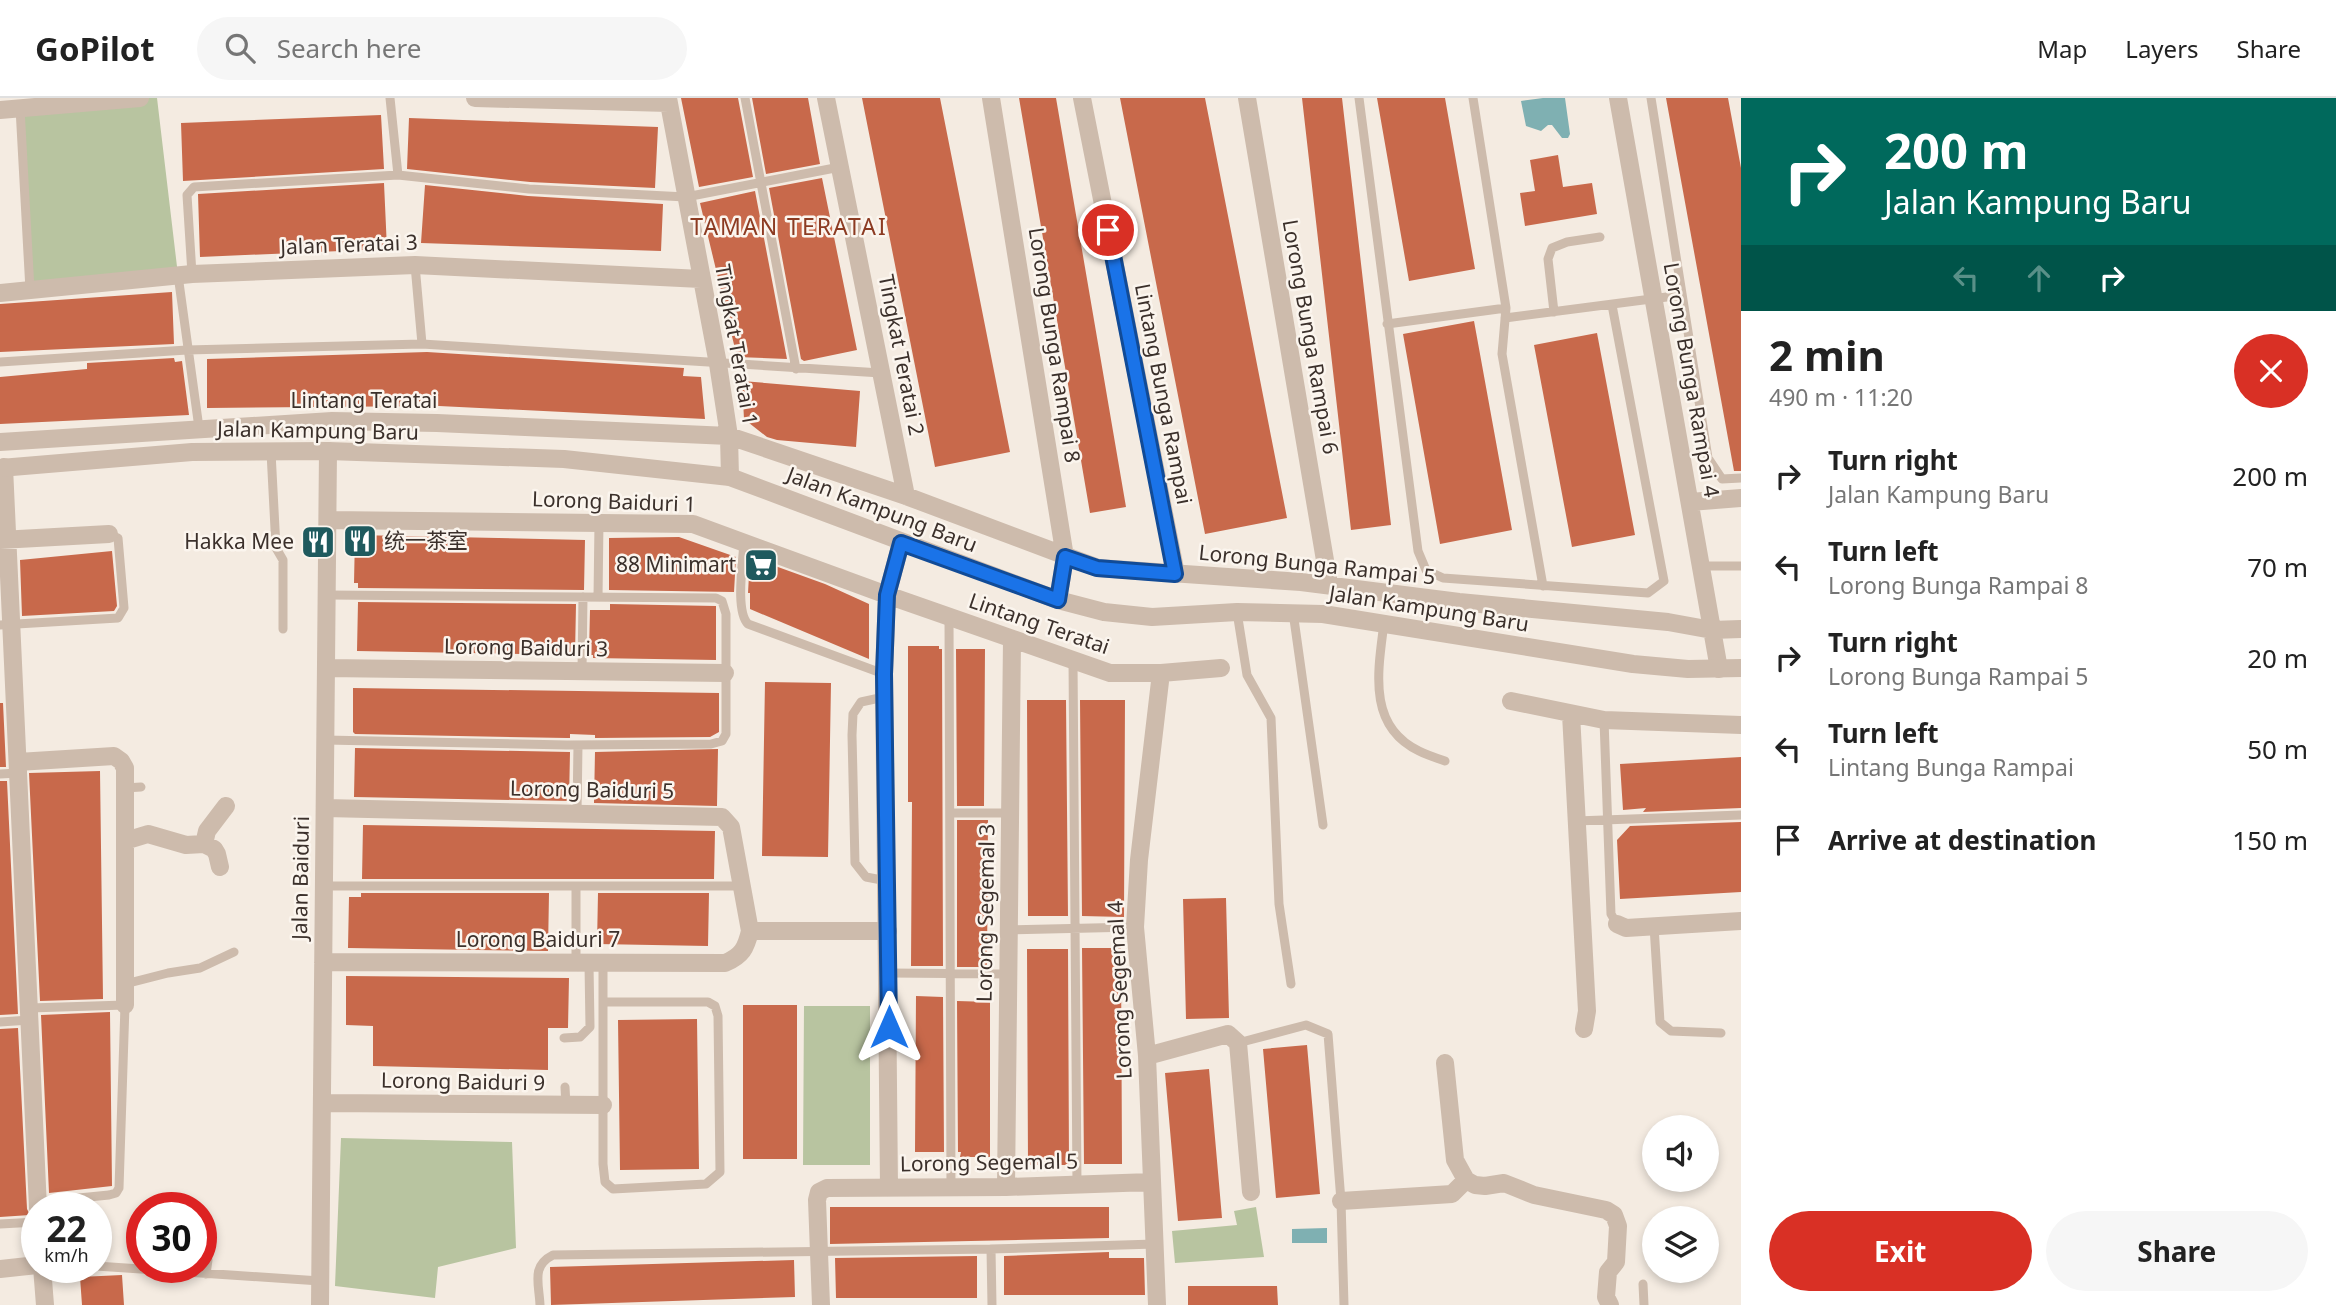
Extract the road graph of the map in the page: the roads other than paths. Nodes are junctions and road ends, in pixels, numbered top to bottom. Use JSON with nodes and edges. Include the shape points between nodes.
{"nodes":[{"id":1,"x":140,"y":98,"type":"edge"},
{"id":2,"x":390,"y":98,"type":"edge"},
{"id":3,"x":475,"y":98,"type":"edge"},
{"id":4,"x":745,"y":98,"type":"edge"},
{"id":5,"x":826,"y":98,"type":"edge"},
{"id":6,"x":992,"y":98,"type":"edge"},
{"id":7,"x":1082,"y":98,"type":"edge"},
{"id":8,"x":1247,"y":98,"type":"edge"},
{"id":9,"x":1359,"y":98,"type":"edge"},
{"id":10,"x":1473,"y":98,"type":"edge"},
{"id":11,"x":1618,"y":98,"type":"edge"},
{"id":12,"x":1651,"y":98,"type":"edge"},
{"id":13,"x":669,"y":100,"type":"edge"},
{"id":14,"x":20,"y":108,"type":"junction"},
{"id":15,"x":0,"y":110,"type":"edge"},
{"id":16,"x":840,"y":167,"type":"junction"},
{"id":17,"x":398,"y":175,"type":"junction"},
{"id":18,"x":762,"y":183,"type":"junction"},
{"id":19,"x":686,"y":197,"type":"junction"},
{"id":20,"x":1600,"y":237,"type":"dead end"},
{"id":21,"x":415,"y":265,"type":"junction"},
{"id":22,"x":185,"y":274,"type":"junction"},
{"id":23,"x":701,"y":279,"type":"junction"},
{"id":24,"x":30,"y":290,"type":"junction"},
{"id":25,"x":0,"y":293,"type":"edge"},
{"id":26,"x":1682,"y":295,"type":"junction"},
{"id":27,"x":1654,"y":299,"type":"junction"},
{"id":28,"x":1612,"y":304,"type":"junction"},
{"id":29,"x":1554,"y":312,"type":"junction"},
{"id":30,"x":1505,"y":313,"type":"junction"},
{"id":31,"x":1387,"y":324,"type":"junction"},
{"id":32,"x":422,"y":344,"type":"junction"},
{"id":33,"x":187,"y":350,"type":"junction"},
{"id":34,"x":0,"y":362,"type":"edge"},
{"id":35,"x":718,"y":364,"type":"junction"},
{"id":36,"x":796,"y":369,"type":"junction"},
{"id":37,"x":881,"y":373,"type":"junction"},
{"id":38,"x":199,"y":428,"type":"junction"},
{"id":39,"x":729,"y":436,"type":"junction"},
{"id":40,"x":0,"y":442,"type":"edge"},
{"id":41,"x":328,"y":451,"type":"junction"},
{"id":42,"x":271,"y":452,"type":"junction"},
{"id":43,"x":2,"y":468,"type":"edge"},
{"id":44,"x":730,"y":477,"type":"junction"},
{"id":45,"x":1741,"y":478,"type":"edge"},
{"id":46,"x":906,"y":496,"type":"junction"},
{"id":47,"x":1741,"y":498,"type":"edge"},
{"id":48,"x":1690,"y":502,"type":"junction"},
{"id":49,"x":328,"y":520,"type":"junction"},
{"id":50,"x":599,"y":523,"type":"junction"},
{"id":51,"x":109,"y":534,"type":"joint"},
{"id":52,"x":4,"y":540,"type":"edge"},
{"id":53,"x":744,"y":542,"type":"junction"},
{"id":54,"x":901,"y":543,"type":"junction"},
{"id":55,"x":1065,"y":557,"type":"junction"},
{"id":56,"x":1701,"y":566,"type":"junction"},
{"id":57,"x":1741,"y":566,"type":"edge"},
{"id":58,"x":1175,"y":574,"type":"junction"},
{"id":59,"x":1329,"y":584,"type":"junction"},
{"id":60,"x":1543,"y":586,"type":"junction"},
{"id":61,"x":327,"y":594,"type":"junction"},
{"id":62,"x":887,"y":595,"type":"junction"},
{"id":63,"x":583,"y":597,"type":"junction"},
{"id":64,"x":598,"y":597,"type":"junction"},
{"id":65,"x":1058,"y":600,"type":"junction"},
{"id":66,"x":1237,"y":612,"type":"junction"},
{"id":67,"x":1293,"y":612,"type":"junction"},
{"id":68,"x":949,"y":617,"type":"junction"},
{"id":69,"x":1384,"y":624,"type":"junction"},
{"id":70,"x":6,"y":625,"type":"edge"},
{"id":71,"x":283,"y":629,"type":"dead end"},
{"id":72,"x":1741,"y":629,"type":"edge"},
{"id":73,"x":1712,"y":630,"type":"junction"},
{"id":74,"x":1012,"y":639,"type":"junction"},
{"id":75,"x":1073,"y":660,"type":"junction"},
{"id":76,"x":326,"y":668,"type":"junction"},
{"id":77,"x":1221,"y":668,"type":"dead end"},
{"id":78,"x":1741,"y":668,"type":"edge"},
{"id":79,"x":1719,"y":669,"type":"junction"},
{"id":80,"x":582,"y":671,"type":"junction"},
{"id":81,"x":726,"y":673,"type":"junction"},
{"id":82,"x":1161,"y":673,"type":"junction"},
{"id":83,"x":884,"y":674,"type":"junction"},
{"id":84,"x":884,"y":697,"type":"junction"},
{"id":85,"x":1511,"y":701,"type":"dead end"},
{"id":86,"x":1571,"y":713,"type":"junction"},
{"id":87,"x":1604,"y":720,"type":"junction"},
{"id":88,"x":1741,"y":724,"type":"edge"},
{"id":89,"x":325,"y":740,"type":"junction"},
{"id":90,"x":578,"y":745,"type":"junction"},
{"id":91,"x":1445,"y":761,"type":"dead end"},
{"id":92,"x":12,"y":770,"type":"edge"},
{"id":93,"x":226,"y":806,"type":"dead end"},
{"id":94,"x":325,"y":808,"type":"junction"},
{"id":95,"x":577,"y":812,"type":"junction"},
{"id":96,"x":951,"y":813,"type":"junction"},
{"id":97,"x":1010,"y":813,"type":"junction"},
{"id":98,"x":125,"y":814,"type":"junction"},
{"id":99,"x":1741,"y":815,"type":"edge"},
{"id":100,"x":1576,"y":821,"type":"junction"},
{"id":101,"x":1607,"y":822,"type":"junction"},
{"id":102,"x":1323,"y":825,"type":"dead end"},
{"id":103,"x":148,"y":834,"type":"junction"},
{"id":104,"x":125,"y":841,"type":"junction"},
{"id":105,"x":204,"y":844,"type":"junction"},
{"id":106,"x":220,"y":867,"type":"dead end"},
{"id":107,"x":887,"y":882,"type":"junction"},
{"id":108,"x":324,"y":886,"type":"junction"},
{"id":109,"x":741,"y":886,"type":"junction"},
{"id":110,"x":576,"y":888,"type":"junction"},
{"id":111,"x":1741,"y":921,"type":"edge"},
{"id":112,"x":1617,"y":924,"type":"joint"},
{"id":113,"x":1654,"y":926,"type":"junction"},
{"id":114,"x":1135,"y":927,"type":"junction"},
{"id":115,"x":1009,"y":930,"type":"junction"},
{"id":116,"x":1075,"y":930,"type":"junction"},
{"id":117,"x":888,"y":931,"type":"junction"},
{"id":118,"x":748,"y":939,"type":"junction"},
{"id":119,"x":234,"y":952,"type":"dead end"},
{"id":120,"x":323,"y":961,"type":"junction"},
{"id":121,"x":589,"y":964,"type":"junction"},
{"id":122,"x":889,"y":973,"type":"junction"},
{"id":123,"x":951,"y":974,"type":"junction"},
{"id":124,"x":1008,"y":974,"type":"junction"},
{"id":125,"x":125,"y":984,"type":"junction"},
{"id":126,"x":1291,"y":984,"type":"dead end"},
{"id":127,"x":603,"y":1002,"type":"junction"},
{"id":128,"x":125,"y":1005,"type":"junction"},
{"id":129,"x":30,"y":1014,"type":"junction"},
{"id":130,"x":0,"y":1022,"type":"edge"},
{"id":131,"x":1584,"y":1029,"type":"dead end"},
{"id":132,"x":1721,"y":1032,"type":"dead end"},
{"id":133,"x":564,"y":1038,"type":"dead end"},
{"id":134,"x":1238,"y":1043,"type":"junction"},
{"id":135,"x":1147,"y":1056,"type":"junction"},
{"id":136,"x":1445,"y":1063,"type":"dead end"},
{"id":137,"x":565,"y":1087,"type":"dead end"},
{"id":138,"x":322,"y":1103,"type":"junction"},
{"id":139,"x":603,"y":1105,"type":"junction"},
{"id":140,"x":566,"y":1106,"type":"junction"},
{"id":141,"x":1466,"y":1180,"type":"junction"},
{"id":142,"x":1151,"y":1182,"type":"junction"},
{"id":143,"x":1077,"y":1185,"type":"junction"},
{"id":144,"x":1006,"y":1187,"type":"junction"},
{"id":145,"x":889,"y":1188,"type":"junction"},
{"id":146,"x":951,"y":1188,"type":"junction"},
{"id":147,"x":37,"y":1192,"type":"edge"},
{"id":148,"x":1251,"y":1192,"type":"dead end"},
{"id":149,"x":112,"y":1194,"type":"edge"},
{"id":150,"x":1341,"y":1201,"type":"junction"},
{"id":151,"x":21,"y":1223,"type":"edge"},
{"id":152,"x":0,"y":1224,"type":"edge"},
{"id":153,"x":1155,"y":1244,"type":"junction"},
{"id":154,"x":991,"y":1249,"type":"junction"},
{"id":155,"x":817,"y":1252,"type":"junction"},
{"id":156,"x":21,"y":1267,"type":"edge"},
{"id":157,"x":0,"y":1269,"type":"edge"},
{"id":158,"x":217,"y":1275,"type":"edge"},
{"id":159,"x":320,"y":1280,"type":"junction"},
{"id":160,"x":43,"y":1283,"type":"edge"},
{"id":161,"x":1643,"y":1284,"type":"dead end"},
{"id":162,"x":45,"y":1305,"type":"edge"},
{"id":163,"x":320,"y":1305,"type":"edge"},
{"id":164,"x":540,"y":1305,"type":"edge"},
{"id":165,"x":821,"y":1305,"type":"edge"},
{"id":166,"x":992,"y":1305,"type":"edge"},
{"id":167,"x":1157,"y":1305,"type":"edge"},
{"id":168,"x":1344,"y":1305,"type":"edge"},
{"id":169,"x":1610,"y":1305,"type":"edge"},
{"id":170,"x":1644,"y":1305,"type":"edge"}],
"edges":[{"from":1,"to":14,"type":"street"},
{"from":2,"to":17,"type":"lane"},
{"from":3,"to":13,"type":"street"},
{"from":4,"to":18,"type":"lane"},
{"from":5,"to":16,"type":"street","name":"Tingkat Teratai 2"},
{"from":6,"to":55,"type":"street","name":"Lorong Bunga Rampai 8"},
{"from":7,"to":58,"type":"street","name":"Lintang Bunga Rampai"},
{"from":8,"to":59,"type":"street","name":"Lorong Bunga Rampai 6"},
{"from":9,"to":31,"type":"lane"},
{"from":10,"to":30,"type":"lane"},
{"from":11,"to":27,"type":"street","name":"Lorong Bunga Rampai 4"},
{"from":12,"to":26,"type":"lane"},
{"from":13,"to":19,"type":"street","name":"Tingkat Teratai 1"},
{"from":14,"to":15,"type":"street"},
{"from":14,"to":24,"type":"lane"},
{"from":16,"to":18,"type":"lane"},
{"from":16,"to":37,"type":"street","name":"Tingkat Teratai 2"},
{"from":17,"to":19,"type":"lane","via":[[529,189]]},
{"from":17,"to":22,"type":"lane","via":[[194,187],[187,195]]},
{"from":18,"to":19,"type":"lane"},
{"from":18,"to":36,"type":"lane"},
{"from":19,"to":23,"type":"street","name":"Tingkat Teratai 1"},
{"from":20,"to":29,"type":"lane","via":[[1552,248],[1548,259]]},
{"from":21,"to":22,"type":"street","name":"Jalan Teratai 3"},
{"from":21,"to":23,"type":"street","name":"Jalan Teratai 3"},
{"from":21,"to":32,"type":"lane"},
{"from":22,"to":24,"type":"street","name":"Jalan Teratai 3"},
{"from":22,"to":33,"type":"lane"},
{"from":23,"to":35,"type":"street","name":"Tingkat Teratai 1"},
{"from":24,"to":25,"type":"street","name":"Jalan Teratai 3"},
{"from":26,"to":27,"type":"lane"},
{"from":26,"to":45,"type":"lane","via":[[1708,458],[1722,479]]},
{"from":27,"to":28,"type":"lane"},
{"from":27,"to":48,"type":"street","name":"Lorong Bunga Rampai 4"},
{"from":28,"to":29,"type":"lane"},
{"from":28,"to":60,"type":"lane","via":[[1664,581],[1648,593]]},
{"from":29,"to":30,"type":"lane"},
{"from":30,"to":31,"type":"lane"},
{"from":30,"to":60,"type":"lane","via":[[1502,354]]},
{"from":31,"to":60,"type":"lane","via":[[1418,551],[1426,570],[1443,578]]},
{"from":32,"to":33,"type":"lane"},
{"from":32,"to":35,"type":"lane"},
{"from":33,"to":34,"type":"lane"},
{"from":33,"to":38,"type":"lane"},
{"from":35,"to":36,"type":"lane"},
{"from":35,"to":39,"type":"street","name":"Tingkat Teratai 1"},
{"from":36,"to":37,"type":"lane"},
{"from":37,"to":46,"type":"street","name":"Tingkat Teratai 2"},
{"from":38,"to":39,"type":"street","name":"Lintang Teratai","via":[[332,421]]},
{"from":38,"to":40,"type":"street","name":"Lintang Teratai"},
{"from":39,"to":44,"type":"street","name":"Tingkat Teratai 1"},
{"from":39,"to":46,"type":"street","name":"Lorong Bunga Rampai 5"},
{"from":41,"to":42,"type":"street","name":"Jalan Kampung Baru"},
{"from":41,"to":44,"type":"street","name":"Jalan Kampung Baru","via":[[564,459]]},
{"from":41,"to":49,"type":"street","name":"Jalan Baiduri"},
{"from":42,"to":43,"type":"street","name":"Jalan Kampung Baru","via":[[192,452]]},
{"from":42,"to":71,"type":"lane","via":[[275,548],[284,560]]},
{"from":43,"to":52,"type":"street"},
{"from":44,"to":54,"type":"street","name":"Jalan Kampung Baru"},
{"from":46,"to":55,"type":"street","name":"Lorong Bunga Rampai 5"},
{"from":47,"to":48,"type":"street"},
{"from":48,"to":56,"type":"street","name":"Lorong Bunga Rampai 4"},
{"from":49,"to":50,"type":"street","name":"Lorong Baiduri 1"},
{"from":49,"to":61,"type":"street","name":"Jalan Baiduri"},
{"from":50,"to":53,"type":"street","name":"Lorong Baiduri 1","via":[[693,524]]},
{"from":50,"to":64,"type":"lane"},
{"from":51,"to":52,"type":"street"},
{"from":51,"to":70,"type":"lane","via":[[118,538],[120,550],[124,608],[118,618]]},
{"from":52,"to":70,"type":"street"},
{"from":53,"to":62,"type":"street","name":"Lorong Baiduri 1"},
{"from":53,"to":83,"type":"lane","via":[[741,603],[748,624]]},
{"from":54,"to":62,"type":"street"},
{"from":54,"to":65,"type":"street","name":"Jalan Kampung Baru"},
{"from":55,"to":58,"type":"street","name":"Lorong Bunga Rampai 5","via":[[1097,568]]},
{"from":55,"to":65,"type":"street","name":"Lorong Bunga Rampai 8"},
{"from":56,"to":57,"type":"lane"},
{"from":56,"to":73,"type":"street","name":"Lorong Bunga Rampai 4"},
{"from":58,"to":59,"type":"street","name":"Lorong Bunga Rampai 5"},
{"from":59,"to":73,"type":"street","name":"Lorong Bunga Rampai 5"},
{"from":61,"to":63,"type":"lane"},
{"from":61,"to":76,"type":"street","name":"Jalan Baiduri"},
{"from":62,"to":68,"type":"street","name":"Lintang Teratai"},
{"from":62,"to":83,"type":"street"},
{"from":63,"to":64,"type":"lane"},
{"from":63,"to":80,"type":"lane"},
{"from":64,"to":81,"type":"lane","via":[[722,601]]},
{"from":65,"to":66,"type":"street","name":"Jalan Kampung Baru","via":[[1104,612],[1152,617]]},
{"from":66,"to":67,"type":"street","name":"Jalan Kampung Baru"},
{"from":66,"to":126,"type":"lane","via":[[1247,675],[1270,718],[1279,904]]},
{"from":67,"to":69,"type":"street","name":"Jalan Kampung Baru"},
{"from":67,"to":102,"type":"lane"},
{"from":68,"to":74,"type":"street","name":"Lintang Teratai"},
{"from":68,"to":96,"type":"lane"},
{"from":69,"to":79,"type":"street","name":"Jalan Kampung Baru","via":[[1633,664]]},
{"from":69,"to":91,"type":"lane","via":[[1379,706],[1393,732],[1417,751]]},
{"from":70,"to":92,"type":"street"},
{"from":72,"to":73,"type":"street","name":"Lorong Bunga Rampai 5"},
{"from":73,"to":79,"type":"street","name":"Lorong Bunga Rampai 4"},
{"from":74,"to":75,"type":"street","name":"Lintang Teratai"},
{"from":74,"to":97,"type":"street","name":"Lorong Segemal 3"},
{"from":75,"to":82,"type":"street","name":"Lintang Teratai","via":[[1110,673]]},
{"from":75,"to":116,"type":"lane"},
{"from":76,"to":80,"type":"street","name":"Lorong Baiduri 3"},
{"from":76,"to":89,"type":"street","name":"Jalan Baiduri"},
{"from":77,"to":82,"type":"street","name":"Lintang Teratai"},
{"from":78,"to":79,"type":"street","name":"Jalan Kampung Baru"},
{"from":80,"to":81,"type":"street","name":"Lorong Baiduri 3"},
{"from":81,"to":90,"type":"lane","via":[[726,734],[722,741]]},
{"from":82,"to":114,"type":"street","name":"Lorong Segemal 4"},
{"from":83,"to":84,"type":"street"},
{"from":84,"to":107,"type":"street"},
{"from":84,"to":107,"type":"lane","via":[[861,702],[853,714],[852,735],[855,863],[866,877]]},
{"from":85,"to":86,"type":"street"},
{"from":86,"to":87,"type":"street"},
{"from":86,"to":100,"type":"street"},
{"from":87,"to":88,"type":"street"},
{"from":87,"to":101,"type":"lane"},
{"from":89,"to":90,"type":"lane"},
{"from":89,"to":94,"type":"street","name":"Jalan Baiduri"},
{"from":90,"to":95,"type":"lane"},
{"from":92,"to":98,"type":"street","via":[[114,756],[133,788]]},
{"from":92,"to":129,"type":"street"},
{"from":93,"to":105,"type":"street","via":[[207,831]]},
{"from":94,"to":95,"type":"street","name":"Lorong Baiduri 5"},
{"from":94,"to":108,"type":"street","name":"Jalan Baiduri"},
{"from":95,"to":109,"type":"street","name":"Lorong Baiduri 5","via":[[722,817],[731,827]]},
{"from":96,"to":97,"type":"lane"},
{"from":96,"to":123,"type":"lane"},
{"from":97,"to":115,"type":"street","name":"Lorong Segemal 3"},
{"from":98,"to":103,"type":"street","via":[[133,816]]},
{"from":98,"to":104,"type":"street"},
{"from":99,"to":101,"type":"lane"},
{"from":100,"to":101,"type":"lane"},
{"from":100,"to":131,"type":"street","via":[[1587,1011]]},
{"from":101,"to":112,"type":"lane","via":[[1611,914]]},
{"from":103,"to":104,"type":"street"},
{"from":103,"to":105,"type":"street","via":[[186,845]]},
{"from":104,"to":125,"type":"street"},
{"from":105,"to":106,"type":"street","via":[[214,849]]},
{"from":107,"to":117,"type":"street"},
{"from":108,"to":110,"type":"lane"},
{"from":108,"to":120,"type":"street","name":"Jalan Baiduri"},
{"from":109,"to":110,"type":"lane"},
{"from":109,"to":118,"type":"street","name":"Lorong Baiduri 5"},
{"from":110,"to":121,"type":"lane"},
{"from":111,"to":113,"type":"street"},
{"from":112,"to":113,"type":"street","via":[[1626,928]]},
{"from":113,"to":132,"type":"lane","via":[[1660,1022],[1671,1031]]},
{"from":114,"to":116,"type":"lane"},
{"from":114,"to":135,"type":"street","name":"Lorong Segemal 4"},
{"from":115,"to":116,"type":"lane"},
{"from":115,"to":124,"type":"street","name":"Lorong Segemal 3"},
{"from":116,"to":143,"type":"lane"},
{"from":117,"to":118,"type":"street"},
{"from":117,"to":122,"type":"street"},
{"from":118,"to":121,"type":"street","name":"Lorong Baiduri 7","via":[[739,957],[726,963]]},
{"from":119,"to":125,"type":"lane","via":[[200,968]]},
{"from":120,"to":121,"type":"street","name":"Lorong Baiduri 7"},
{"from":120,"to":138,"type":"street","name":"Jalan Baiduri"},
{"from":121,"to":127,"type":"lane"},
{"from":121,"to":133,"type":"lane","via":[[590,1027],[580,1037]]},
{"from":122,"to":123,"type":"lane"},
{"from":122,"to":145,"type":"street"},
{"from":123,"to":124,"type":"lane"},
{"from":123,"to":146,"type":"lane"},
{"from":124,"to":144,"type":"street","name":"Lorong Segemal 3"},
{"from":125,"to":128,"type":"street"},
{"from":127,"to":139,"type":"lane"},
{"from":127,"to":139,"type":"lane","via":[[708,1002],[715,1006],[720,1172],[706,1184],[613,1189],[605,1182]]},
{"from":128,"to":129,"type":"lane"},
{"from":128,"to":149,"type":"lane","via":[[119,1188]]},
{"from":129,"to":130,"type":"lane"},
{"from":129,"to":147,"type":"street"},
{"from":134,"to":135,"type":"street","via":[[1228,1034]]},
{"from":134,"to":148,"type":"street"},
{"from":134,"to":150,"type":"lane","via":[[1306,1025],[1328,1034]]},
{"from":135,"to":142,"type":"street","name":"Lorong Segemal 4"},
{"from":136,"to":141,"type":"street","via":[[1455,1160]]},
{"from":137,"to":140,"type":"lane"},
{"from":138,"to":140,"type":"street","name":"Lorong Baiduri 9"},
{"from":138,"to":159,"type":"street","name":"Jalan Baiduri"},
{"from":139,"to":140,"type":"street","name":"Lorong Baiduri 9"},
{"from":141,"to":150,"type":"street","via":[[1452,1194]]},
{"from":141,"to":169,"type":"street","via":[[1485,1186],[1504,1183],[1614,1215],[1618,1226],[1616,1262],[1608,1272],[1606,1297]]},
{"from":142,"to":143,"type":"street","name":"Lorong Segemal 5"},
{"from":142,"to":153,"type":"street","name":"Lorong Segemal 4"},
{"from":143,"to":144,"type":"street","name":"Lorong Segemal 5"},
{"from":144,"to":146,"type":"street","name":"Lorong Segemal 5"},
{"from":145,"to":146,"type":"street","name":"Lorong Segemal 5"},
{"from":145,"to":155,"type":"street","name":"Lorong Segemal 5","via":[[827,1188],[819,1192]]},
{"from":150,"to":168,"type":"lane"},
{"from":151,"to":152,"type":"lane"},
{"from":153,"to":154,"type":"lane"},
{"from":153,"to":167,"type":"street","name":"Lorong Segemal 4"},
{"from":154,"to":155,"type":"lane"},
{"from":154,"to":166,"type":"lane"},
{"from":155,"to":164,"type":"lane","via":[[554,1255],[542,1260],[538,1270]]},
{"from":155,"to":165,"type":"street"},
{"from":156,"to":157,"type":"street"},
{"from":158,"to":159,"type":"lane"},
{"from":159,"to":163,"type":"street","name":"Jalan Baiduri"},
{"from":160,"to":162,"type":"street"},
{"from":161,"to":170,"type":"lane"}]}
